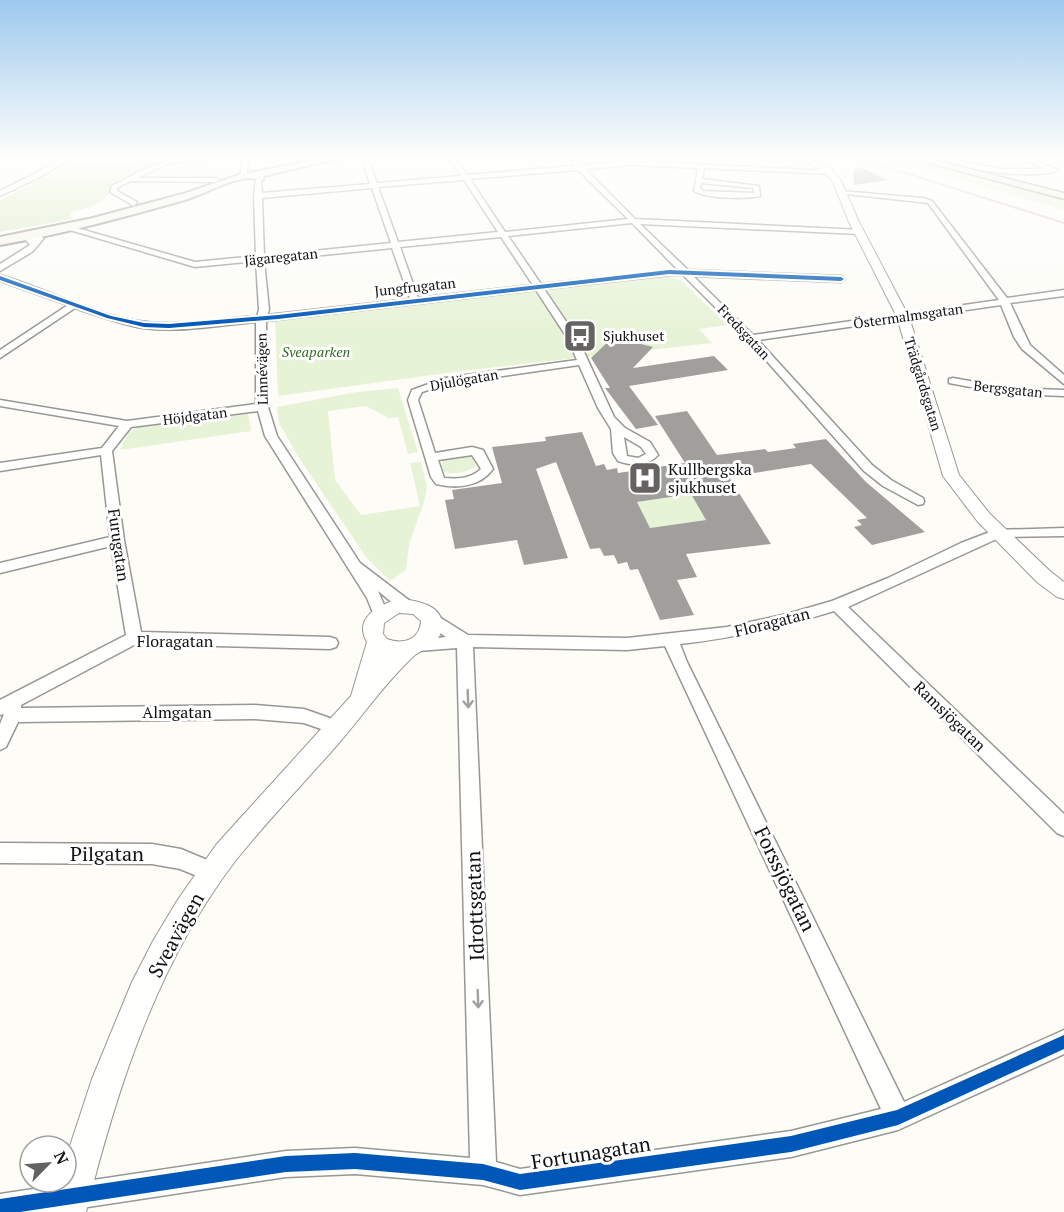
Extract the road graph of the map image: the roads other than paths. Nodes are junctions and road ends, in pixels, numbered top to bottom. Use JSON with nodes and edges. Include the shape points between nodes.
{"nodes":[{"id":1,"x":109,"y":216,"type":"edge"},
{"id":2,"x":255,"y":216,"type":"edge"},
{"id":3,"x":385,"y":216,"type":"edge"},
{"id":4,"x":490,"y":216,"type":"edge"},
{"id":5,"x":628,"y":216,"type":"edge"},
{"id":6,"x":851,"y":216,"type":"edge"},
{"id":7,"x":941,"y":216,"type":"edge"},
{"id":8,"x":634,"y":221,"type":"junction"},
{"id":9,"x":67,"y":228,"type":"junction"},
{"id":10,"x":859,"y":232,"type":"junction"},
{"id":11,"x":502,"y":234,"type":"junction"},
{"id":12,"x":34,"y":240,"type":"junction"},
{"id":13,"x":0,"y":241,"type":"edge"},
{"id":14,"x":395,"y":245,"type":"junction"},
{"id":15,"x":260,"y":259,"type":"junction"},
{"id":16,"x":0,"y":268,"type":"edge"},
{"id":17,"x":685,"y":271,"type":"junction"},
{"id":18,"x":0,"y":278,"type":"edge"},
{"id":19,"x":841,"y":279,"type":"dead end"},
{"id":20,"x":537,"y":287,"type":"junction"},
{"id":21,"x":1064,"y":293,"type":"edge"},
{"id":22,"x":415,"y":301,"type":"junction"},
{"id":23,"x":1006,"y":303,"type":"junction"},
{"id":24,"x":74,"y":305,"type":"junction"},
{"id":25,"x":903,"y":317,"type":"junction"},
{"id":26,"x":261,"y":318,"type":"junction"},
{"id":27,"x":751,"y":338,"type":"junction"},
{"id":28,"x":0,"y":356,"type":"edge"},
{"id":29,"x":582,"y":362,"type":"junction"},
{"id":30,"x":953,"y":381,"type":"dead end"},
{"id":31,"x":1064,"y":381,"type":"edge"},
{"id":32,"x":1064,"y":393,"type":"edge"},
{"id":33,"x":0,"y":403,"type":"edge"},
{"id":34,"x":262,"y":407,"type":"junction"},
{"id":35,"x":127,"y":424,"type":"junction"},
{"id":36,"x":617,"y":428,"type":"dead end"},
{"id":37,"x":106,"y":451,"type":"junction"},
{"id":38,"x":432,"y":457,"type":"junction"},
{"id":39,"x":0,"y":467,"type":"edge"},
{"id":40,"x":918,"y":501,"type":"dead end"},
{"id":41,"x":1064,"y":532,"type":"edge"},
{"id":42,"x":1000,"y":533,"type":"junction"},
{"id":43,"x":117,"y":540,"type":"junction"},
{"id":44,"x":350,"y":560,"type":"junction"},
{"id":45,"x":0,"y":568,"type":"edge"},
{"id":46,"x":1064,"y":592,"type":"edge"},
{"id":47,"x":405,"y":605,"type":"junction"},
{"id":48,"x":837,"y":605,"type":"junction"},
{"id":49,"x":380,"y":614,"type":"junction"},
{"id":50,"x":431,"y":619,"type":"junction"},
{"id":51,"x":134,"y":638,"type":"junction"},
{"id":52,"x":465,"y":640,"type":"junction"},
{"id":53,"x":672,"y":640,"type":"junction"},
{"id":54,"x":377,"y":642,"type":"junction"},
{"id":55,"x":330,"y":643,"type":"dead end"},
{"id":56,"x":414,"y":647,"type":"junction"},
{"id":57,"x":361,"y":702,"type":"junction"},
{"id":58,"x":9,"y":708,"type":"edge"},
{"id":59,"x":338,"y":728,"type":"junction"},
{"id":60,"x":0,"y":742,"type":"edge"},
{"id":61,"x":1064,"y":827,"type":"edge"},
{"id":62,"x":0,"y":854,"type":"edge"},
{"id":63,"x":212,"y":872,"type":"junction"},
{"id":64,"x":1064,"y":1042,"type":"edge"},
{"id":65,"x":898,"y":1117,"type":"junction"},
{"id":66,"x":483,"y":1172,"type":"junction"},
{"id":67,"x":70,"y":1204,"type":"edge"},
{"id":68,"x":0,"y":1207,"type":"edge"}],
"edges":[{"from":1,"to":9,"type":"main road"},
{"from":2,"to":15,"type":"street","name":"Linnévägen"},
{"from":3,"to":14,"type":"street"},
{"from":4,"to":11,"type":"street"},
{"from":5,"to":8,"type":"street","name":"Fredsgatan"},
{"from":6,"to":10,"type":"street","name":"Trädgårdsgatan"},
{"from":7,"to":23,"type":"street"},
{"from":8,"to":10,"type":"street","name":"Jägaregatan"},
{"from":8,"to":11,"type":"street","name":"Jägaregatan"},
{"from":8,"to":17,"type":"street","name":"Fredsgatan"},
{"from":9,"to":12,"type":"main road"},
{"from":9,"to":15,"type":"street","name":"Jägaregatan","via":[[189,265]]},
{"from":10,"to":25,"type":"street","name":"Trädgårdsgatan"},
{"from":11,"to":14,"type":"street","name":"Jägaregatan"},
{"from":11,"to":20,"type":"street"},
{"from":12,"to":13,"type":"main road"},
{"from":12,"to":16,"type":"street"},
{"from":14,"to":15,"type":"street","name":"Jägaregatan"},
{"from":14,"to":22,"type":"street"},
{"from":15,"to":26,"type":"street","name":"Linnévägen","via":[[264,310]]},
{"from":17,"to":19,"type":"street","name":"Jungfrugatan"},
{"from":17,"to":20,"type":"street","name":"Jungfrugatan"},
{"from":17,"to":27,"type":"street","name":"Fredsgatan"},
{"from":18,"to":24,"type":"street","name":"Jungfrugatan"},
{"from":20,"to":22,"type":"street","name":"Jungfrugatan"},
{"from":20,"to":29,"type":"street","via":[[573,339]]},
{"from":21,"to":23,"type":"street","name":"Östermalmsgatan"},
{"from":22,"to":26,"type":"street","name":"Jungfrugatan"},
{"from":23,"to":25,"type":"street","name":"Östermalmsgatan"},
{"from":23,"to":31,"type":"street","via":[[1026,347]]},
{"from":24,"to":26,"type":"street","name":"Jungfrugatan","via":[[125,322],[153,325],[184,326]]},
{"from":24,"to":28,"type":"street"},
{"from":25,"to":27,"type":"street","name":"Östermalmsgatan"},
{"from":25,"to":42,"type":"street","name":"Trädgårdsgatan","via":[[951,476],[968,501]]},
{"from":26,"to":34,"type":"street","name":"Linnévägen"},
{"from":27,"to":40,"type":"street","name":"Fredsgatan","via":[[868,468]]},
{"from":29,"to":36,"type":"street"},
{"from":29,"to":38,"type":"street","name":"Djulögatan","via":[[445,381],[417,390],[413,400]]},
{"from":30,"to":32,"type":"street","name":"Bergsgatan","via":[[976,387]]},
{"from":33,"to":35,"type":"street","name":"Höjdgatan"},
{"from":34,"to":35,"type":"street","name":"Höjdgatan"},
{"from":34,"to":44,"type":"street","name":"Linnévägen","via":[[271,436]]},
{"from":35,"to":37,"type":"street"},
{"from":37,"to":39,"type":"street"},
{"from":37,"to":43,"type":"street","name":"Furugatan"},
{"from":38,"to":38,"type":"street","name":"Djulögatan","via":[[440,481],[474,480],[487,469],[479,453],[472,451]]},
{"from":41,"to":42,"type":"street","name":"Floragatan"},
{"from":42,"to":46,"type":"street","name":"Trädgårdsgatan"},
{"from":42,"to":48,"type":"street","name":"Floragatan"},
{"from":43,"to":45,"type":"street"},
{"from":43,"to":51,"type":"street","name":"Furugatan"},
{"from":44,"to":47,"type":"street","name":"Linnévägen"},
{"from":44,"to":49,"type":"street","name":"Linnévägen","via":[[374,597]]},
{"from":47,"to":49,"type":"street"},
{"from":47,"to":50,"type":"street","via":[[424,610]]},
{"from":48,"to":53,"type":"street","name":"Floragatan","via":[[767,625]]},
{"from":48,"to":61,"type":"street","name":"Ramsjögatan"},
{"from":49,"to":54,"type":"street","via":[[373,627]]},
{"from":50,"to":52,"type":"street","name":"Floragatan"},
{"from":50,"to":56,"type":"street","via":[[430,633]]},
{"from":51,"to":55,"type":"street","name":"Floragatan"},
{"from":51,"to":58,"type":"street","name":"Floragatan"},
{"from":52,"to":53,"type":"street","name":"Floragatan","via":[[596,645]]},
{"from":52,"to":56,"type":"street","name":"Floragatan"},
{"from":52,"to":66,"type":"street","name":"Idrottsgatan","one_way":true},
{"from":53,"to":65,"type":"street","name":"Forssjögatan","via":[[679,662]]},
{"from":54,"to":56,"type":"street","via":[[390,649]]},
{"from":54,"to":57,"type":"street","name":"Sveavägen"},
{"from":56,"to":57,"type":"street","name":"Sveavägen","via":[[387,670]]},
{"from":57,"to":59,"type":"street","name":"Sveavägen"},
{"from":58,"to":59,"type":"street","name":"Almgatan","via":[[255,712],[304,716]]},
{"from":58,"to":60,"type":"street"},
{"from":59,"to":63,"type":"street","name":"Sveavägen"},
{"from":62,"to":63,"type":"street","name":"Pilgatan","via":[[152,854],[181,859]]},
{"from":63,"to":67,"type":"street","name":"Sveavägen","via":[[182,918],[113,1061]]},
{"from":64,"to":65,"type":"street","name":"Fortunagatan"},
{"from":65,"to":66,"type":"street","name":"Fortunagatan","via":[[790,1144],[520,1182]]},
{"from":66,"to":67,"type":"street","name":"Fortunagatan","via":[[355,1161],[286,1164]]},
{"from":67,"to":68,"type":"street","name":"Fortunagatan"}]}
